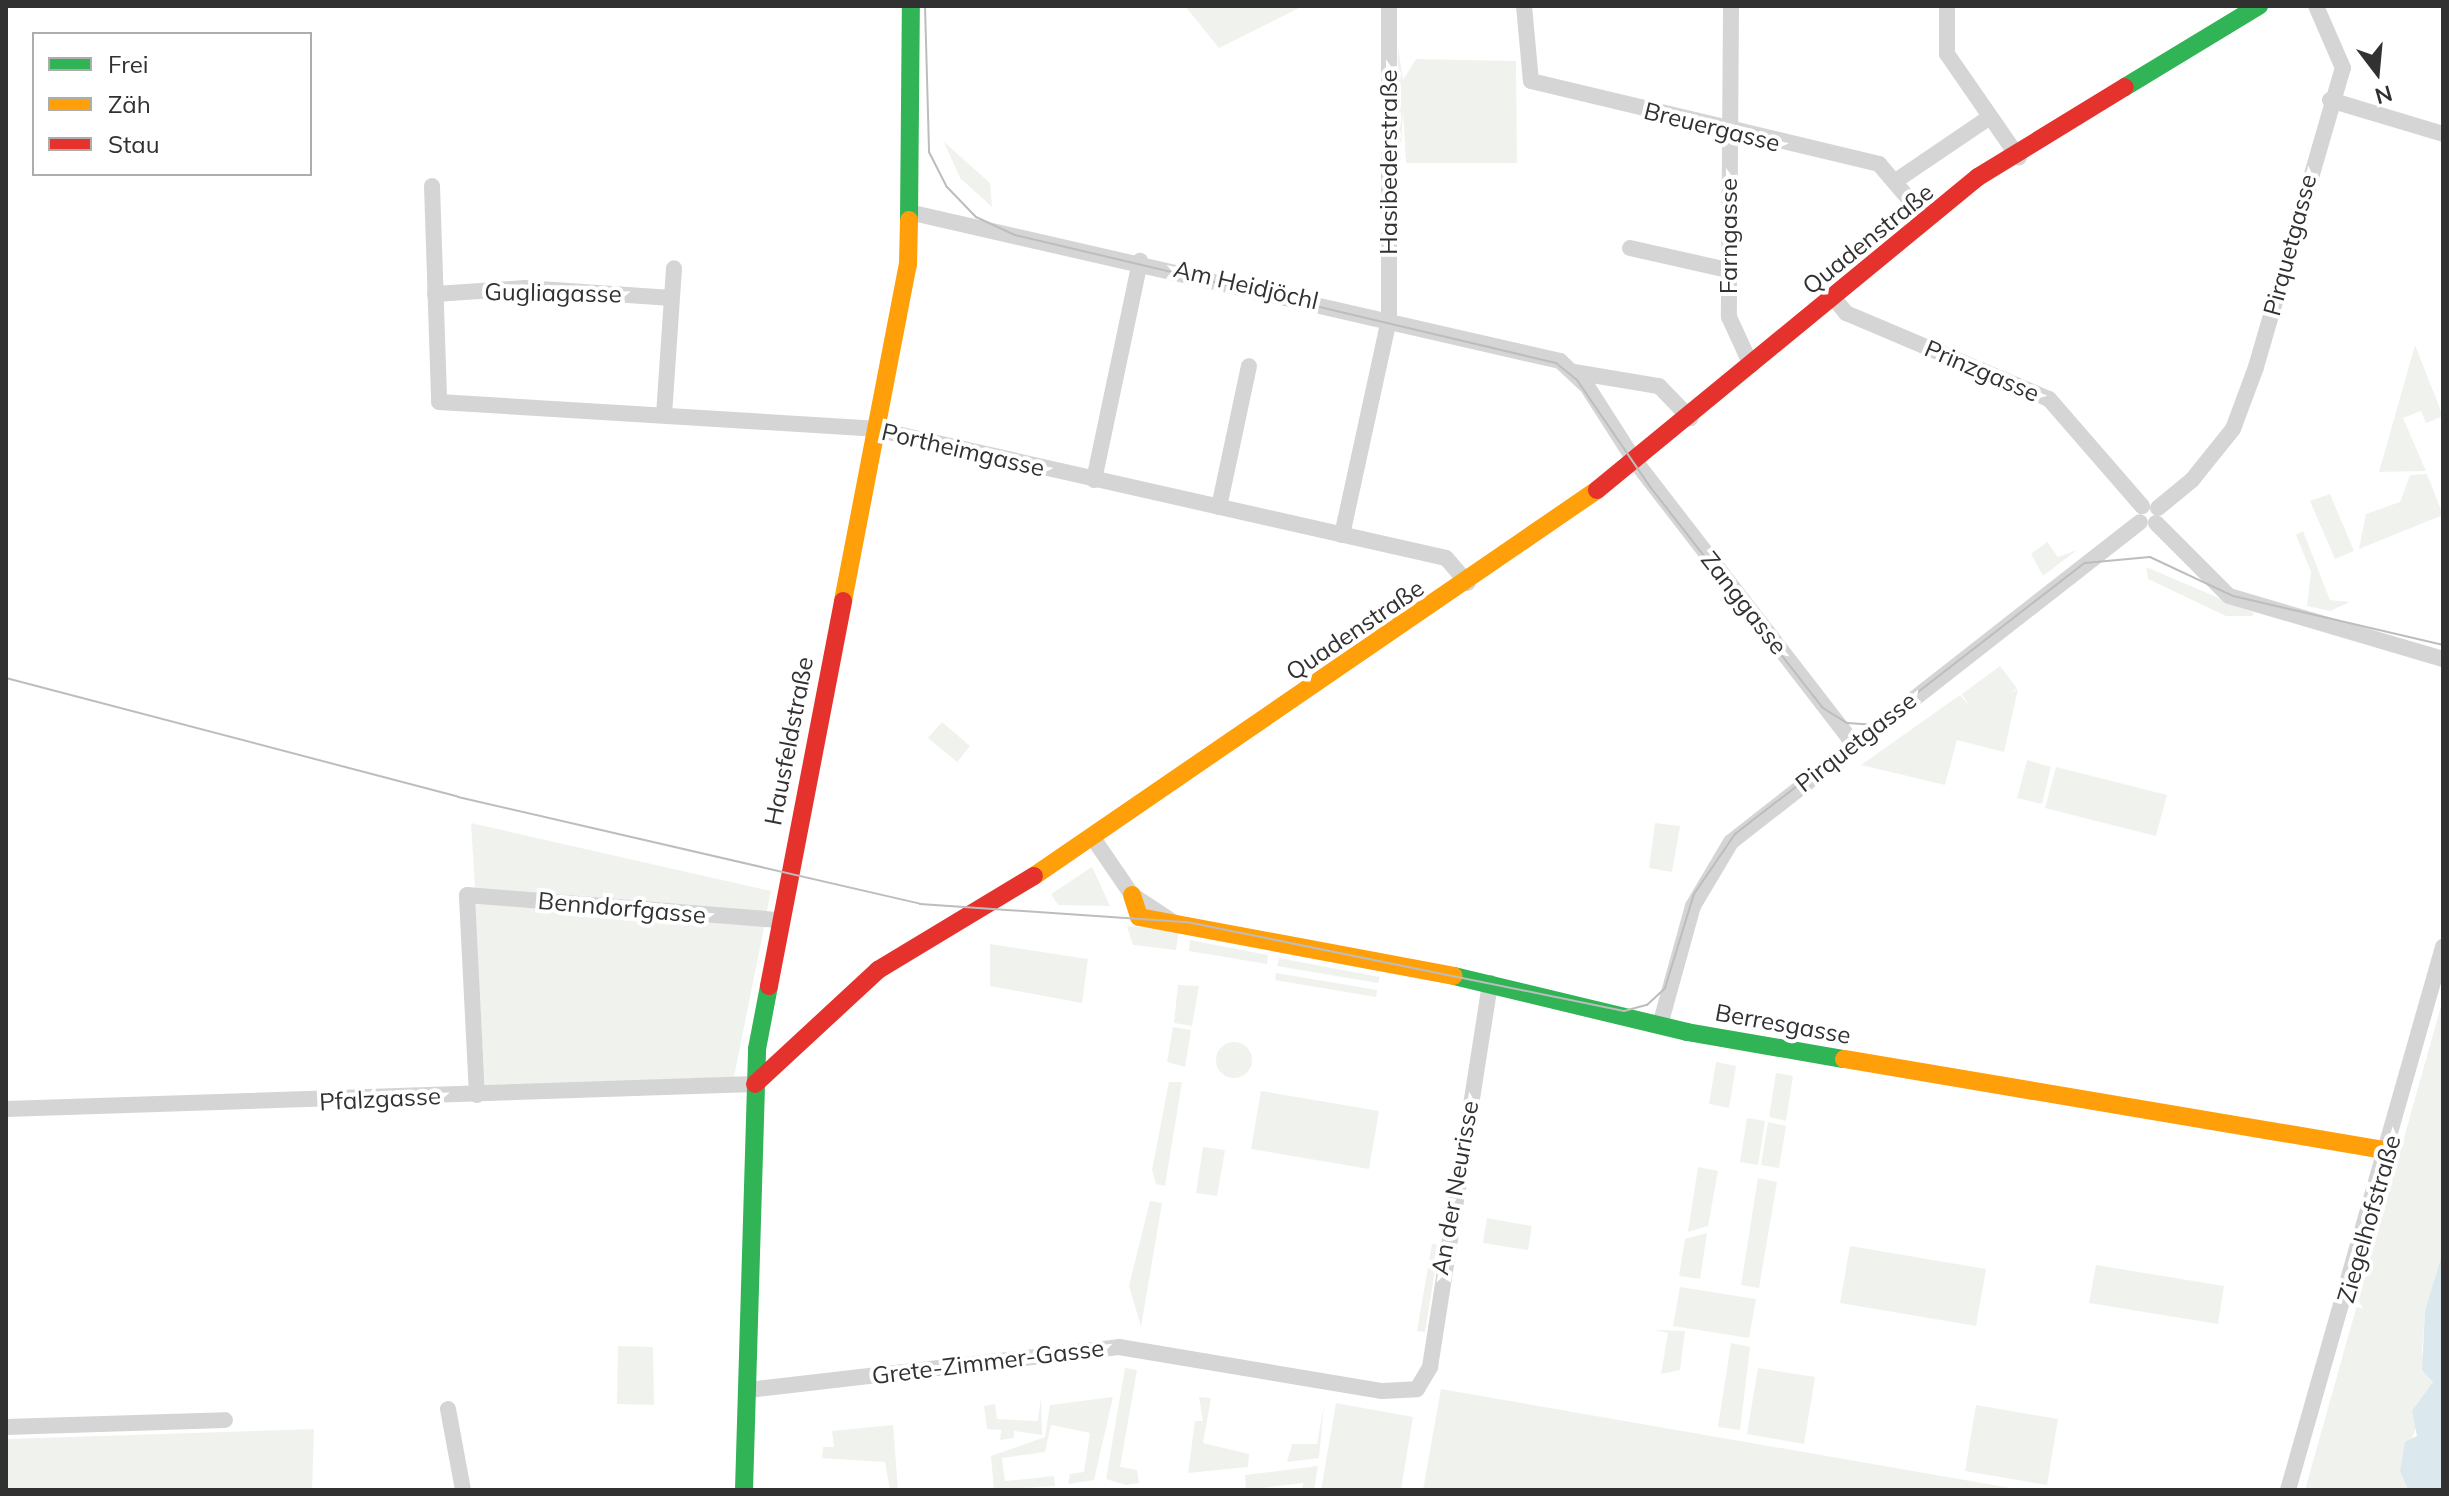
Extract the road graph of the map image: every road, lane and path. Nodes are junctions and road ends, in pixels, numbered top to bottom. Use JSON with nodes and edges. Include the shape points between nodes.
{"nodes":[{"id":1,"x":911,"y":6,"type":"edge"},
{"id":2,"x":1389,"y":6,"type":"edge"},
{"id":3,"x":1524,"y":6,"type":"edge"},
{"id":4,"x":1731,"y":6,"type":"edge"},
{"id":5,"x":1947,"y":6,"type":"edge"},
{"id":6,"x":2259,"y":6,"type":"edge"},
{"id":7,"x":2316,"y":6,"type":"edge"},
{"id":8,"x":2330,"y":100,"type":"junction"},
{"id":9,"x":1990,"y":117,"type":"junction"},
{"id":10,"x":1730,"y":131,"type":"junction"},
{"id":11,"x":2443,"y":134,"type":"edge"},
{"id":12,"x":2015,"y":160,"type":"junction"},
{"id":13,"x":1897,"y":180,"type":"junction"},
{"id":14,"x":432,"y":186,"type":"dead end"},
{"id":15,"x":913,"y":213,"type":"junction"},
{"id":16,"x":1926,"y":219,"type":"junction"},
{"id":17,"x":1630,"y":248,"type":"dead end"},
{"id":18,"x":1140,"y":261,"type":"junction"},
{"id":19,"x":674,"y":268,"type":"dead end"},
{"id":20,"x":1728,"y":270,"type":"junction"},
{"id":21,"x":435,"y":294,"type":"junction"},
{"id":22,"x":1833,"y":297,"type":"junction"},
{"id":23,"x":672,"y":298,"type":"junction"},
{"id":24,"x":1389,"y":319,"type":"junction"},
{"id":25,"x":1751,"y":365,"type":"junction"},
{"id":26,"x":1249,"y":366,"type":"dead end"},
{"id":27,"x":1574,"y":372,"type":"junction"},
{"id":28,"x":664,"y":415,"type":"junction"},
{"id":29,"x":1690,"y":418,"type":"junction"},
{"id":30,"x":875,"y":429,"type":"junction"},
{"id":31,"x":1635,"y":461,"type":"junction"},
{"id":32,"x":1094,"y":480,"type":"junction"},
{"id":33,"x":1219,"y":507,"type":"junction"},
{"id":34,"x":2149,"y":515,"type":"junction"},
{"id":35,"x":1342,"y":535,"type":"junction"},
{"id":36,"x":1468,"y":583,"type":"junction"},
{"id":37,"x":2443,"y":659,"type":"edge"},
{"id":38,"x":1854,"y":744,"type":"junction"},
{"id":39,"x":1093,"y":838,"type":"junction"},
{"id":40,"x":1132,"y":895,"type":"joint"},
{"id":41,"x":777,"y":920,"type":"junction"},
{"id":42,"x":2443,"y":947,"type":"edge"},
{"id":43,"x":1490,"y":983,"type":"junction"},
{"id":44,"x":1660,"y":1025,"type":"junction"},
{"id":45,"x":755,"y":1084,"type":"junction"},
{"id":46,"x":477,"y":1095,"type":"junction"},
{"id":47,"x":6,"y":1109,"type":"edge"},
{"id":48,"x":2390,"y":1151,"type":"junction"},
{"id":49,"x":1417,"y":1389,"type":"joint"},
{"id":50,"x":748,"y":1390,"type":"junction"},
{"id":51,"x":448,"y":1409,"type":"dead end"},
{"id":52,"x":225,"y":1420,"type":"dead end"},
{"id":53,"x":6,"y":1427,"type":"edge"},
{"id":54,"x":463,"y":1490,"type":"edge"},
{"id":55,"x":744,"y":1490,"type":"edge"},
{"id":56,"x":2288,"y":1490,"type":"edge"}],
"edges":[{"from":1,"to":15,"type":"street","name":"Hausfeldstraße"},
{"from":2,"to":24,"type":"street","name":"Hasibederstraße"},
{"from":3,"to":10,"type":"street","name":"Breuergasse","via":[[1525,76]]},
{"from":4,"to":10,"type":"street","name":"Farngasse"},
{"from":5,"to":9,"type":"street","via":[[1947,54]]},
{"from":6,"to":12,"type":"street","name":"Quadenstraße"},
{"from":7,"to":8,"type":"street","name":"Pirquetgasse","via":[[2341,50]]},
{"from":8,"to":11,"type":"street"},
{"from":8,"to":34,"type":"street","name":"Pirquetgasse","via":[[2233,429],[2192,480]]},
{"from":9,"to":12,"type":"street"},
{"from":9,"to":13,"type":"street"},
{"from":10,"to":13,"type":"street","name":"Breuergasse","via":[[1879,164]]},
{"from":10,"to":20,"type":"street","name":"Farngasse"},
{"from":12,"to":16,"type":"street","name":"Quadenstraße","via":[[2003,161]]},
{"from":13,"to":16,"type":"street"},
{"from":14,"to":21,"type":"street"},
{"from":15,"to":18,"type":"street","name":"Am Heidjöchl"},
{"from":15,"to":30,"type":"street","name":"Hausfeldstraße"},
{"from":16,"to":22,"type":"street","name":"Quadenstraße"},
{"from":17,"to":20,"type":"street"},
{"from":18,"to":24,"type":"street","name":"Am Heidjöchl"},
{"from":18,"to":32,"type":"street"},
{"from":19,"to":23,"type":"street"},
{"from":20,"to":25,"type":"street","name":"Farngasse","via":[[1729,317]]},
{"from":21,"to":23,"type":"street","name":"Gugliagasse","via":[[525,288]]},
{"from":21,"to":28,"type":"street","name":"Portheimgasse","via":[[439,402]]},
{"from":22,"to":25,"type":"street","name":"Quadenstraße"},
{"from":22,"to":34,"type":"street","name":"Prinzgasse","via":[[1846,313],[2049,399]]},
{"from":23,"to":28,"type":"street"},
{"from":24,"to":27,"type":"street","name":"Am Heidjöchl","via":[[1549,357]]},
{"from":24,"to":35,"type":"street","name":"Hasibederstraße"},
{"from":25,"to":29,"type":"street","name":"Quadenstraße"},
{"from":26,"to":33,"type":"street"},
{"from":27,"to":29,"type":"street","name":"Am Heidjöchl","via":[[1659,386]]},
{"from":27,"to":31,"type":"street","name":"Am Heidjöchl"},
{"from":28,"to":30,"type":"street","name":"Portheimgasse"},
{"from":29,"to":31,"type":"street","name":"Quadenstraße"},
{"from":30,"to":32,"type":"street","name":"Portheimgasse"},
{"from":30,"to":41,"type":"street","name":"Hausfeldstraße"},
{"from":31,"to":36,"type":"street","name":"Quadenstraße"},
{"from":31,"to":38,"type":"street","name":"Zanggasse"},
{"from":32,"to":33,"type":"street","name":"Portheimgasse"},
{"from":33,"to":35,"type":"street","name":"Portheimgasse"},
{"from":34,"to":37,"type":"street","name":"Prinzgasse","via":[[2229,596]]},
{"from":34,"to":38,"type":"street","name":"Pirquetgasse"},
{"from":35,"to":36,"type":"street","name":"Portheimgasse","via":[[1446,558]]},
{"from":36,"to":39,"type":"street","name":"Quadenstraße"},
{"from":38,"to":44,"type":"street","name":"Pirquetgasse","via":[[1744,830],[1715,863],[1689,917]]},
{"from":39,"to":40,"type":"street","name":"Berresgasse"},
{"from":39,"to":45,"type":"street","name":"Quadenstraße","via":[[943,937],[878,970]]},
{"from":40,"to":43,"type":"street","name":"Berresgasse","via":[[1139,917]]},
{"from":41,"to":45,"type":"street","name":"Hausfeldstraße"},
{"from":41,"to":46,"type":"street","name":"Benndorfgasse","via":[[467,895]]},
{"from":42,"to":48,"type":"street","name":"Ziegelhofstraße"},
{"from":43,"to":44,"type":"street","name":"Berresgasse"},
{"from":43,"to":49,"type":"street","name":"An der Neurisse","via":[[1430,1367]]},
{"from":44,"to":48,"type":"street","name":"Berresgasse"},
{"from":45,"to":46,"type":"street","name":"Pfalzgasse"},
{"from":45,"to":50,"type":"street","name":"Hausfeldstraße"},
{"from":46,"to":47,"type":"street","name":"Pfalzgasse"},
{"from":48,"to":56,"type":"street","name":"Ziegelhofstraße"},
{"from":49,"to":50,"type":"street","name":"Grete-Zimmer-Gasse","via":[[1382,1391],[1119,1347]]},
{"from":50,"to":55,"type":"street","name":"Hausfeldstraße"},
{"from":51,"to":54,"type":"street"},
{"from":52,"to":53,"type":"street"}]}
